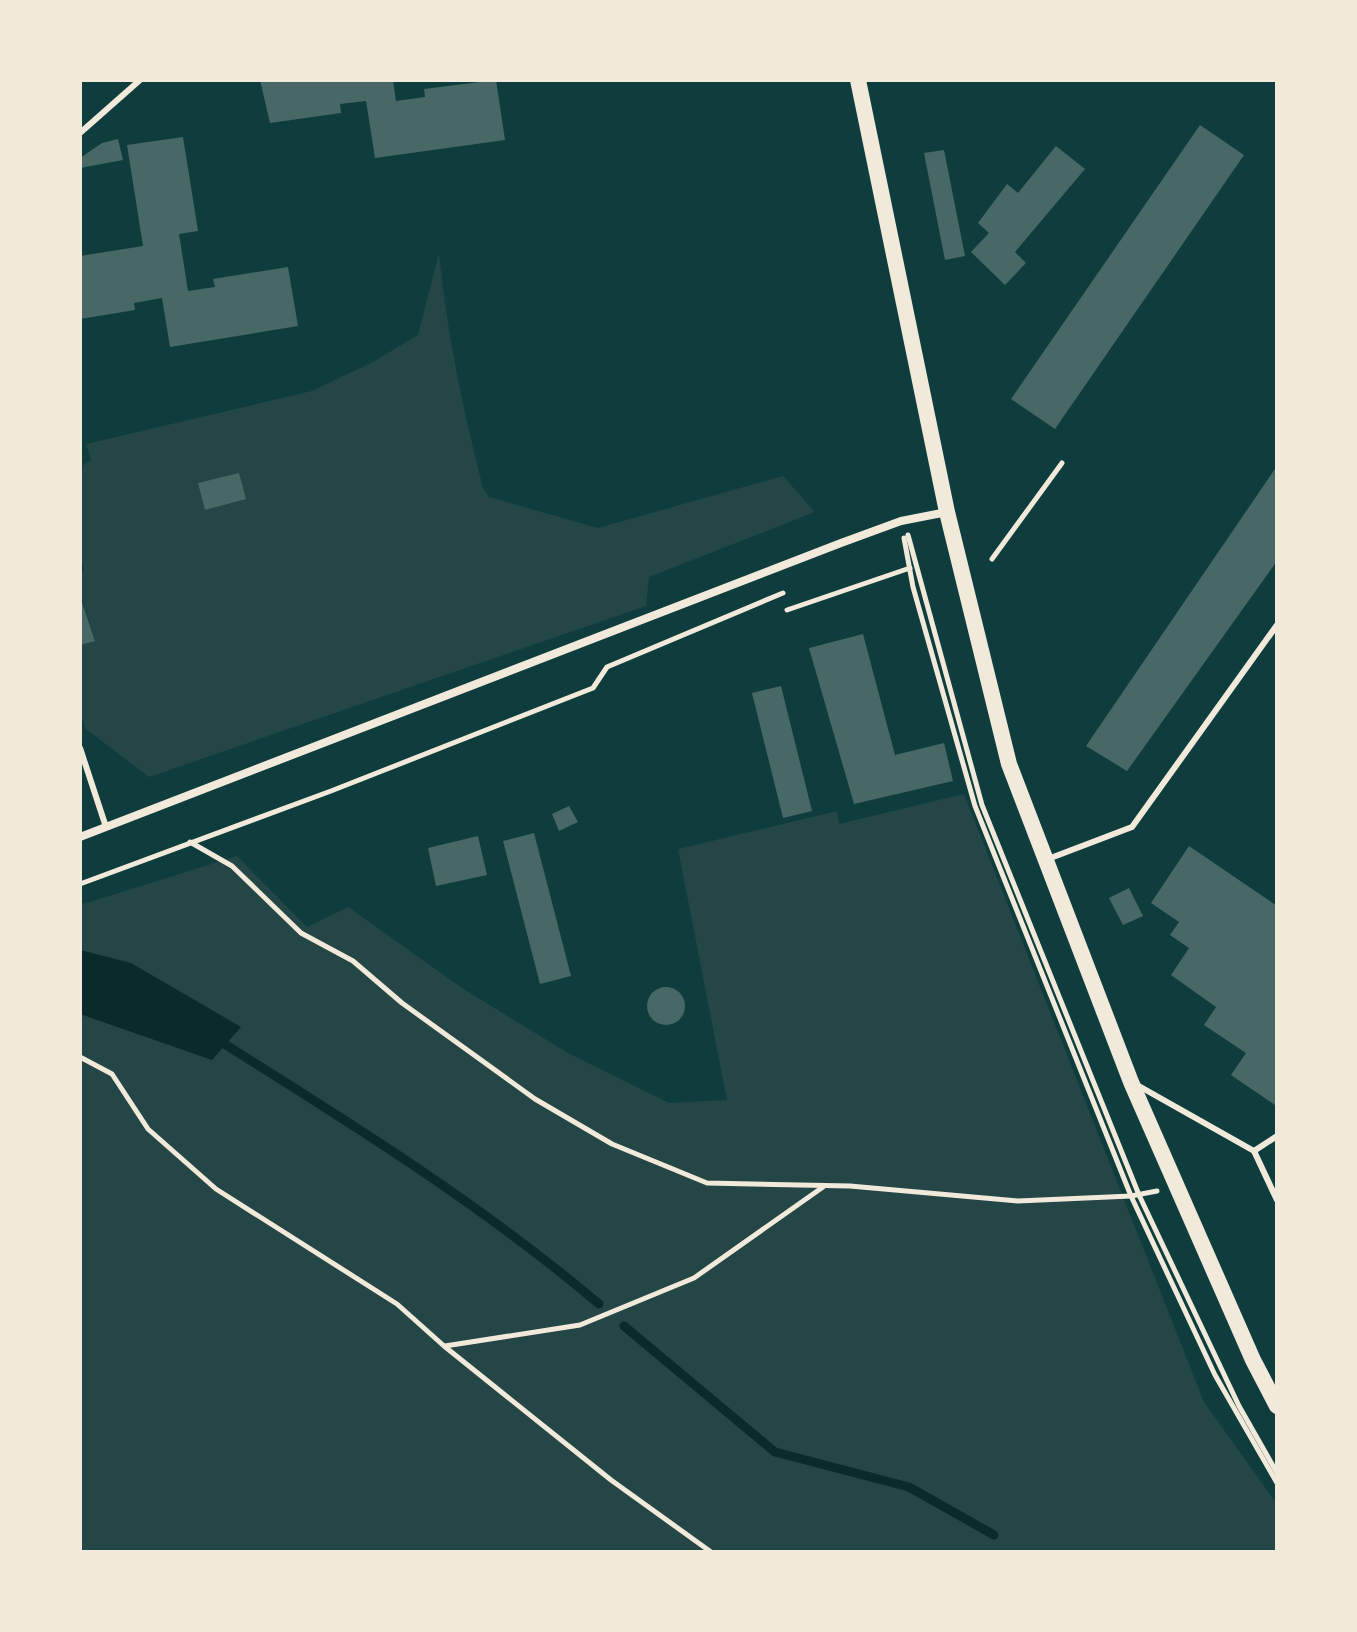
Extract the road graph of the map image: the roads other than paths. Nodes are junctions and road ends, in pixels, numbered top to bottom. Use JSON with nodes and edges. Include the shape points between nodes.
{"nodes":[{"id":1,"x":140,"y":80,"type":"edge"},
{"id":2,"x":858,"y":80,"type":"edge"},
{"id":3,"x":80,"y":133,"type":"edge"},
{"id":4,"x":947,"y":512,"type":"junction"},
{"id":5,"x":1277,"y":625,"type":"edge"},
{"id":6,"x":80,"y":748,"type":"edge"},
{"id":7,"x":106,"y":827,"type":"junction"},
{"id":8,"x":80,"y":837,"type":"edge"},
{"id":9,"x":1045,"y":860,"type":"junction"},
{"id":10,"x":1131,"y":1082,"type":"junction"},
{"id":11,"x":1277,"y":1136,"type":"edge"},
{"id":12,"x":1254,"y":1151,"type":"junction"},
{"id":13,"x":1277,"y":1200,"type":"edge"},
{"id":14,"x":1277,"y":1406,"type":"edge"}],
"edges":[{"from":1,"to":3,"type":"lane"},
{"from":2,"to":4,"type":"main road"},
{"from":4,"to":7,"type":"street","via":[[901,521]]},
{"from":4,"to":9,"type":"main road","via":[[1009,764]]},
{"from":5,"to":9,"type":"lane","via":[[1132,827]]},
{"from":6,"to":7,"type":"lane"},
{"from":7,"to":8,"type":"street"},
{"from":9,"to":10,"type":"main road"},
{"from":10,"to":12,"type":"lane"},
{"from":10,"to":14,"type":"main road"},
{"from":11,"to":12,"type":"lane"},
{"from":12,"to":13,"type":"lane"}]}
